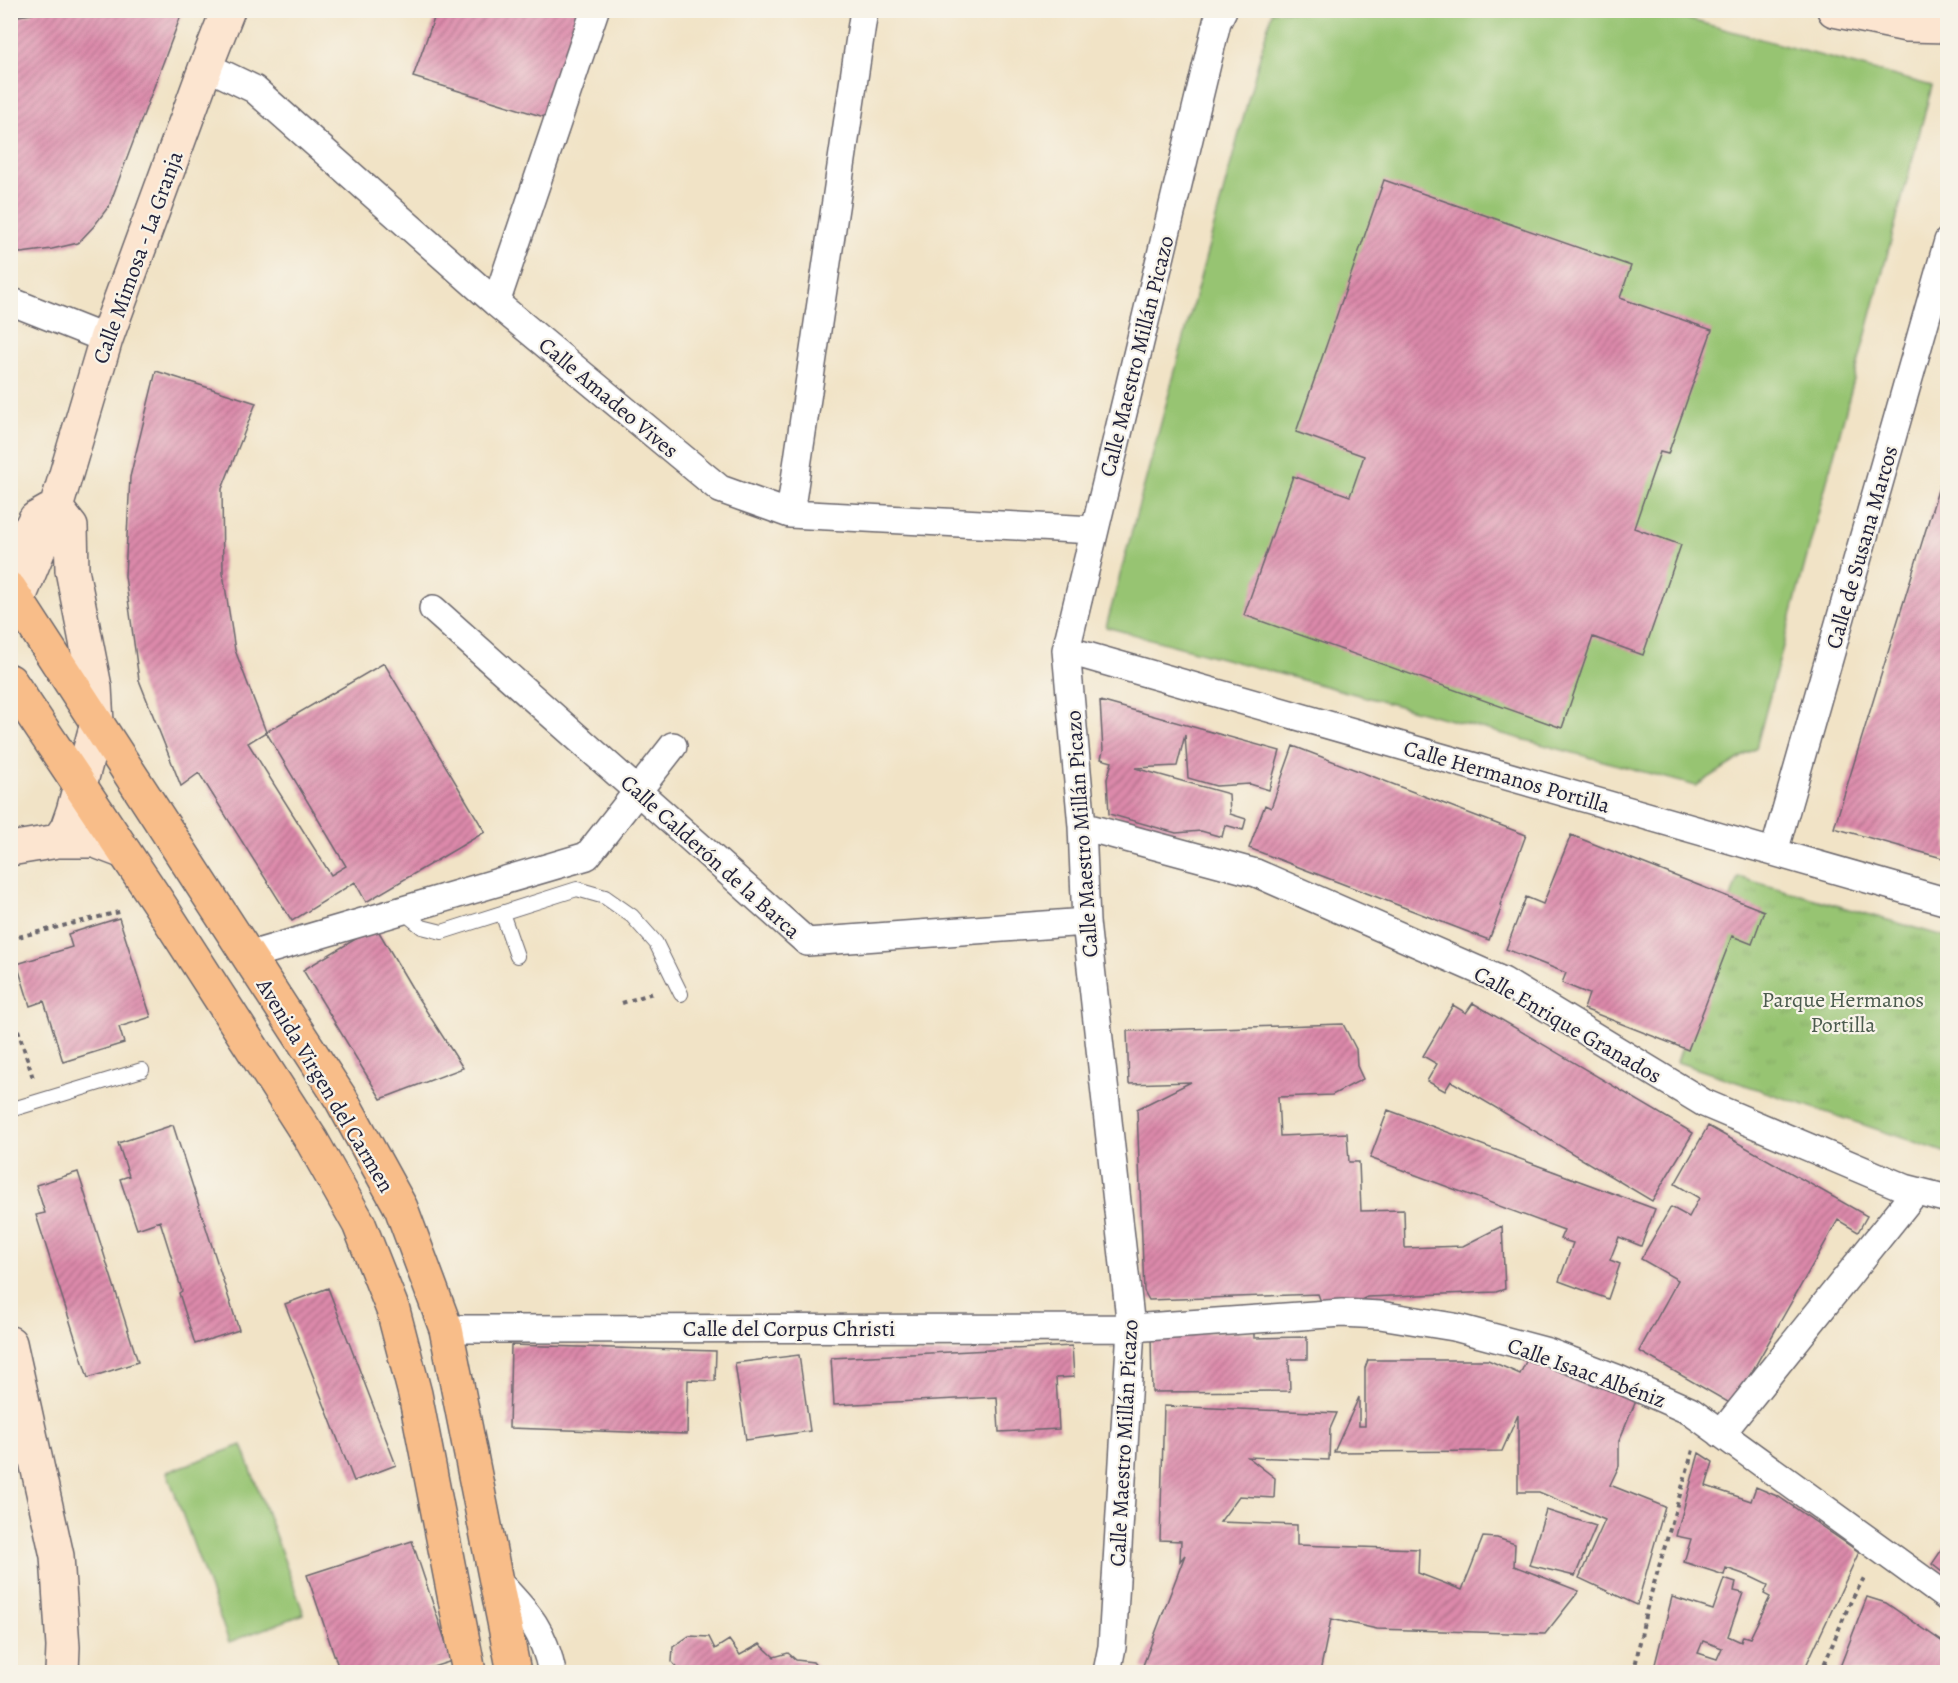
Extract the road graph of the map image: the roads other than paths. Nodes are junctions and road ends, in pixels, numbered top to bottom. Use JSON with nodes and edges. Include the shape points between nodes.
{"nodes":[{"id":1,"x":228,"y":10,"type":"edge"},
{"id":2,"x":595,"y":10,"type":"edge"},
{"id":3,"x":864,"y":10,"type":"edge"},
{"id":4,"x":1223,"y":10,"type":"edge"},
{"id":5,"x":1834,"y":10,"type":"edge"},
{"id":6,"x":1947,"y":26,"type":"edge"},
{"id":7,"x":206,"y":66,"type":"junction"},
{"id":8,"x":1947,"y":242,"type":"edge"},
{"id":9,"x":10,"y":301,"type":"edge"},
{"id":10,"x":496,"y":303,"type":"junction"},
{"id":11,"x":106,"y":339,"type":"junction"},
{"id":12,"x":56,"y":508,"type":"junction"},
{"id":13,"x":790,"y":514,"type":"junction"},
{"id":14,"x":1094,"y":530,"type":"junction"},
{"id":15,"x":10,"y":546,"type":"edge"},
{"id":16,"x":13,"y":604,"type":"edge"},
{"id":17,"x":433,"y":609,"type":"dead end"},
{"id":18,"x":1066,"y":650,"type":"junction"},
{"id":19,"x":10,"y":681,"type":"edge"},
{"id":20,"x":98,"y":723,"type":"junction"},
{"id":21,"x":674,"y":746,"type":"dead end"},
{"id":22,"x":80,"y":787,"type":"junction"},
{"id":23,"x":638,"y":791,"type":"junction"},
{"id":24,"x":1082,"y":826,"type":"junction"},
{"id":25,"x":26,"y":846,"type":"edge"},
{"id":26,"x":124,"y":852,"type":"junction"},
{"id":27,"x":1774,"y":852,"type":"junction"},
{"id":28,"x":1947,"y":902,"type":"edge"},
{"id":29,"x":401,"y":910,"type":"junction"},
{"id":30,"x":502,"y":913,"type":"junction"},
{"id":31,"x":1086,"y":922,"type":"junction"},
{"id":32,"x":247,"y":956,"type":"junction"},
{"id":33,"x":517,"y":956,"type":"dead end"},
{"id":34,"x":681,"y":994,"type":"dead end"},
{"id":35,"x":142,"y":1070,"type":"dead end"},
{"id":36,"x":10,"y":1110,"type":"edge"},
{"id":37,"x":1916,"y":1191,"type":"junction"},
{"id":38,"x":1947,"y":1199,"type":"edge"},
{"id":39,"x":1131,"y":1328,"type":"junction"},
{"id":40,"x":446,"y":1329,"type":"junction"},
{"id":41,"x":10,"y":1343,"type":"edge"},
{"id":42,"x":1714,"y":1429,"type":"junction"},
{"id":43,"x":495,"y":1579,"type":"junction"},
{"id":44,"x":1947,"y":1598,"type":"edge"},
{"id":45,"x":62,"y":1672,"type":"edge"},
{"id":46,"x":470,"y":1672,"type":"edge"},
{"id":47,"x":514,"y":1672,"type":"edge"},
{"id":48,"x":552,"y":1672,"type":"edge"},
{"id":49,"x":1107,"y":1672,"type":"edge"}],
"edges":[{"from":1,"to":7,"type":"main road","name":"Calle Mimosa - La Granja"},
{"from":2,"to":10,"type":"street"},
{"from":3,"to":13,"type":"street"},
{"from":4,"to":14,"type":"street","name":"Calle Maestro Millán Picazo","via":[[1216,22]]},
{"from":5,"to":6,"type":"main road","via":[[1907,25]]},
{"from":7,"to":10,"type":"street","name":"Calle Amadeo Vives","via":[[254,89]]},
{"from":7,"to":11,"type":"main road","name":"Calle Mimosa - La Granja"},
{"from":8,"to":27,"type":"street","name":"Calle de Susana Marcos"},
{"from":9,"to":11,"type":"street"},
{"from":10,"to":13,"type":"street","name":"Calle Amadeo Vives","via":[[720,489]]},
{"from":11,"to":12,"type":"main road","name":"Calle Mimosa - La Granja"},
{"from":12,"to":15,"type":"main road","via":[[35,519],[21,539]]},
{"from":12,"to":16,"type":"main road","name":"Calle Mimosa - La Granja"},
{"from":12,"to":20,"type":"main road","via":[[71,527],[72,570],[95,687]]},
{"from":13,"to":14,"type":"street","name":"Calle Amadeo Vives"},
{"from":14,"to":18,"type":"street","name":"Calle Maestro Millán Picazo"},
{"from":16,"to":20,"type":"main road","name":"Avenida Virgen del Carmen"},
{"from":17,"to":23,"type":"street","name":"Calle Calderón de la Barca"},
{"from":18,"to":24,"type":"street","name":"Calle Maestro Millán Picazo"},
{"from":18,"to":27,"type":"street","name":"Calle Hermanos Portilla"},
{"from":19,"to":22,"type":"main road","name":"Avenida Virgen del Carmen"},
{"from":20,"to":22,"type":"main road"},
{"from":20,"to":32,"type":"main road","name":"Avenida Virgen del Carmen"},
{"from":21,"to":23,"type":"street"},
{"from":22,"to":25,"type":"main road","via":[[67,828]]},
{"from":22,"to":26,"type":"main road","name":"Avenida Virgen del Carmen"},
{"from":23,"to":29,"type":"street","via":[[587,856]]},
{"from":23,"to":31,"type":"street","name":"Calle Calderón de la Barca","via":[[807,942]]},
{"from":24,"to":31,"type":"street","name":"Calle Maestro Millán Picazo"},
{"from":24,"to":37,"type":"street","name":"Calle Enrique Granados","via":[[1256,873],[1503,981],[1704,1103]]},
{"from":25,"to":26,"type":"main road","via":[[95,841]]},
{"from":26,"to":46,"type":"main road","name":"Avenida Virgen del Carmen","via":[[312,1141],[359,1224],[393,1310],[415,1394]]},
{"from":27,"to":28,"type":"street","name":"Calle Hermanos Portilla"},
{"from":29,"to":30,"type":"lane","via":[[422,927],[442,932]]},
{"from":29,"to":32,"type":"street"},
{"from":30,"to":33,"type":"lane"},
{"from":30,"to":34,"type":"lane","via":[[577,889],[606,897],[632,916],[656,943]]},
{"from":31,"to":39,"type":"street","name":"Calle Maestro Millán Picazo"},
{"from":32,"to":40,"type":"main road","name":"Avenida Virgen del Carmen","via":[[341,1099],[401,1208]]},
{"from":35,"to":36,"type":"lane"},
{"from":37,"to":38,"type":"street","name":"Calle Enrique Granados"},
{"from":37,"to":42,"type":"street"},
{"from":39,"to":40,"type":"street","name":"Calle del Corpus Christi"},
{"from":39,"to":42,"type":"street","name":"Calle Isaac Albéniz","via":[[1342,1313],[1454,1326],[1587,1367],[1681,1407]]},
{"from":39,"to":49,"type":"street","name":"Calle Maestro Millán Picazo","via":[[1112,1647]]},
{"from":40,"to":43,"type":"main road","name":"Avenida Virgen del Carmen"},
{"from":41,"to":45,"type":"main road","via":[[57,1556]]},
{"from":42,"to":44,"type":"street","name":"Calle Isaac Albéniz"},
{"from":43,"to":47,"type":"main road","name":"Avenida Virgen del Carmen"},
{"from":43,"to":48,"type":"street","via":[[534,1622]]}]}
